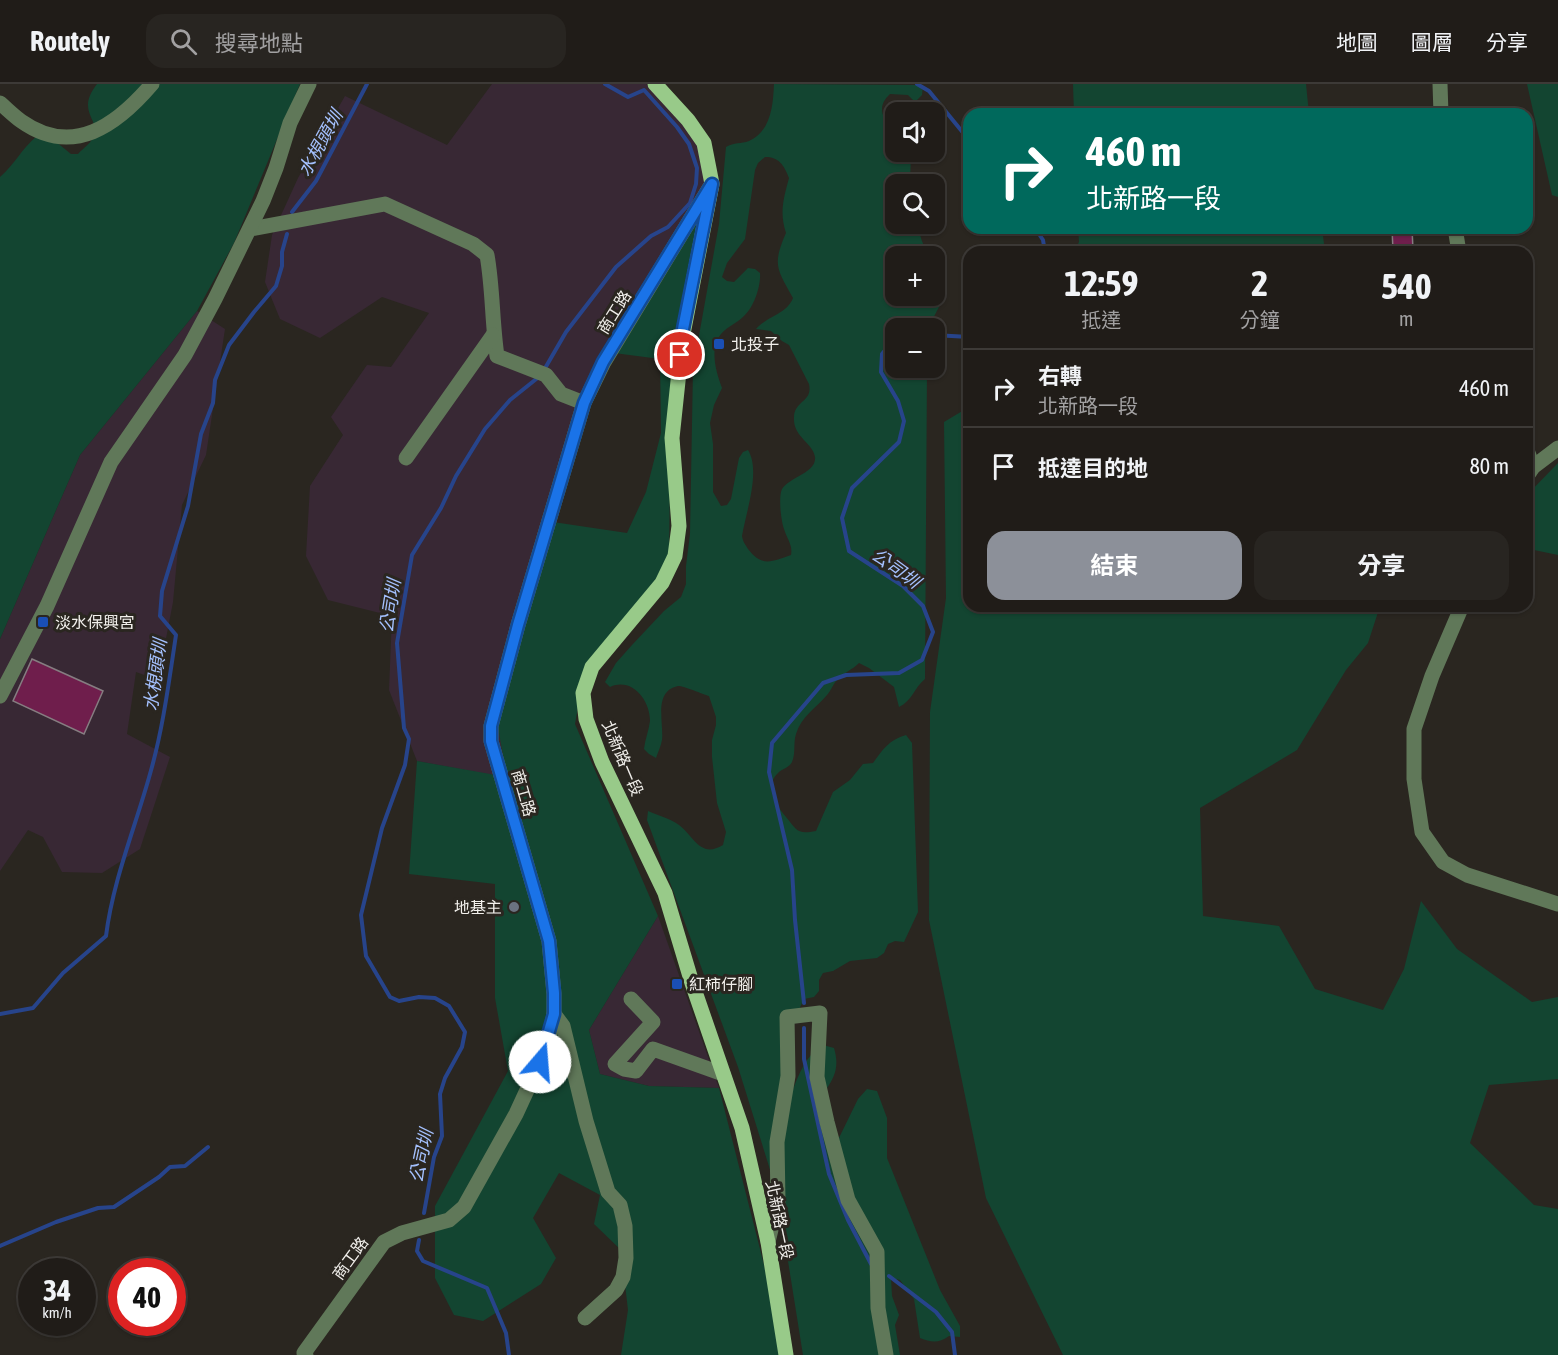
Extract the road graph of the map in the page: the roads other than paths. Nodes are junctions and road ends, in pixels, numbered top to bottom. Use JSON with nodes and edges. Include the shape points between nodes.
{"nodes":[{"id":1,"x":152,"y":84,"type":"edge"},
{"id":2,"x":309,"y":84,"type":"edge"},
{"id":3,"x":655,"y":84,"type":"edge"},
{"id":4,"x":1440,"y":84,"type":"edge"},
{"id":5,"x":0,"y":103,"type":"edge"},
{"id":6,"x":1441,"y":108,"type":"edge"},
{"id":7,"x":712,"y":184,"type":"junction"},
{"id":8,"x":250,"y":228,"type":"junction"},
{"id":9,"x":493,"y":335,"type":"junction"},
{"id":10,"x":584,"y":403,"type":"junction"},
{"id":11,"x":1558,"y":448,"type":"edge"},
{"id":12,"x":406,"y":458,"type":"dead end"},
{"id":13,"x":1533,"y":469,"type":"edge"},
{"id":14,"x":1459,"y":612,"type":"edge"},
{"id":15,"x":0,"y":696,"type":"edge"},
{"id":16,"x":1558,"y":904,"type":"edge"},
{"id":17,"x":631,"y":999,"type":"dead end"},
{"id":18,"x":554,"y":1014,"type":"junction"},
{"id":19,"x":723,"y":1074,"type":"junction"},
{"id":20,"x":768,"y":1242,"type":"junction"},
{"id":21,"x":585,"y":1318,"type":"dead end"},
{"id":22,"x":306,"y":1355,"type":"edge"},
{"id":23,"x":786,"y":1355,"type":"edge"},
{"id":24,"x":886,"y":1355,"type":"edge"}],
"edges":[{"from":1,"to":5,"type":"street","via":[[132,106],[100,130],[69,138],[37,130]]},
{"from":2,"to":8,"type":"street"},
{"from":3,"to":7,"type":"main road","via":[[704,143]]},
{"from":4,"to":6,"type":"street"},
{"from":7,"to":10,"type":"street","name":"商工路","via":[[603,362]]},
{"from":7,"to":19,"type":"main road","name":"北新路一段","via":[[682,334],[672,438],[679,526],[675,556],[662,583],[592,667],[583,693],[586,719],[602,762],[665,893]]},
{"from":8,"to":9,"type":"street","via":[[385,204],[473,244],[487,255]]},
{"from":8,"to":15,"type":"street","via":[[185,355],[111,462],[47,606]]},
{"from":9,"to":10,"type":"street","via":[[497,356],[540,372],[561,394]]},
{"from":9,"to":12,"type":"street"},
{"from":10,"to":18,"type":"street","name":"商工路","via":[[491,726],[491,741],[549,941]]},
{"from":11,"to":13,"type":"street"},
{"from":14,"to":16,"type":"street","via":[[1414,729],[1414,779],[1422,832],[1443,862],[1467,875]]},
{"from":17,"to":19,"type":"street","via":[[653,1022],[615,1064],[636,1071],[653,1049]]},
{"from":18,"to":21,"type":"street","via":[[563,1026],[608,1192],[620,1205],[625,1226],[624,1277],[616,1290]]},
{"from":18,"to":22,"type":"street","name":"商工路","via":[[540,1062],[516,1114],[464,1207],[449,1220],[384,1242]]},
{"from":19,"to":20,"type":"main road","name":"北新路一段","via":[[742,1128]]},
{"from":20,"to":23,"type":"main road","name":"北新路一段"},
{"from":20,"to":24,"type":"street","via":[[778,1201],[777,1142],[788,1076],[787,1017],[820,1013],[818,1077],[848,1200],[877,1252],[878,1308]]}]}
